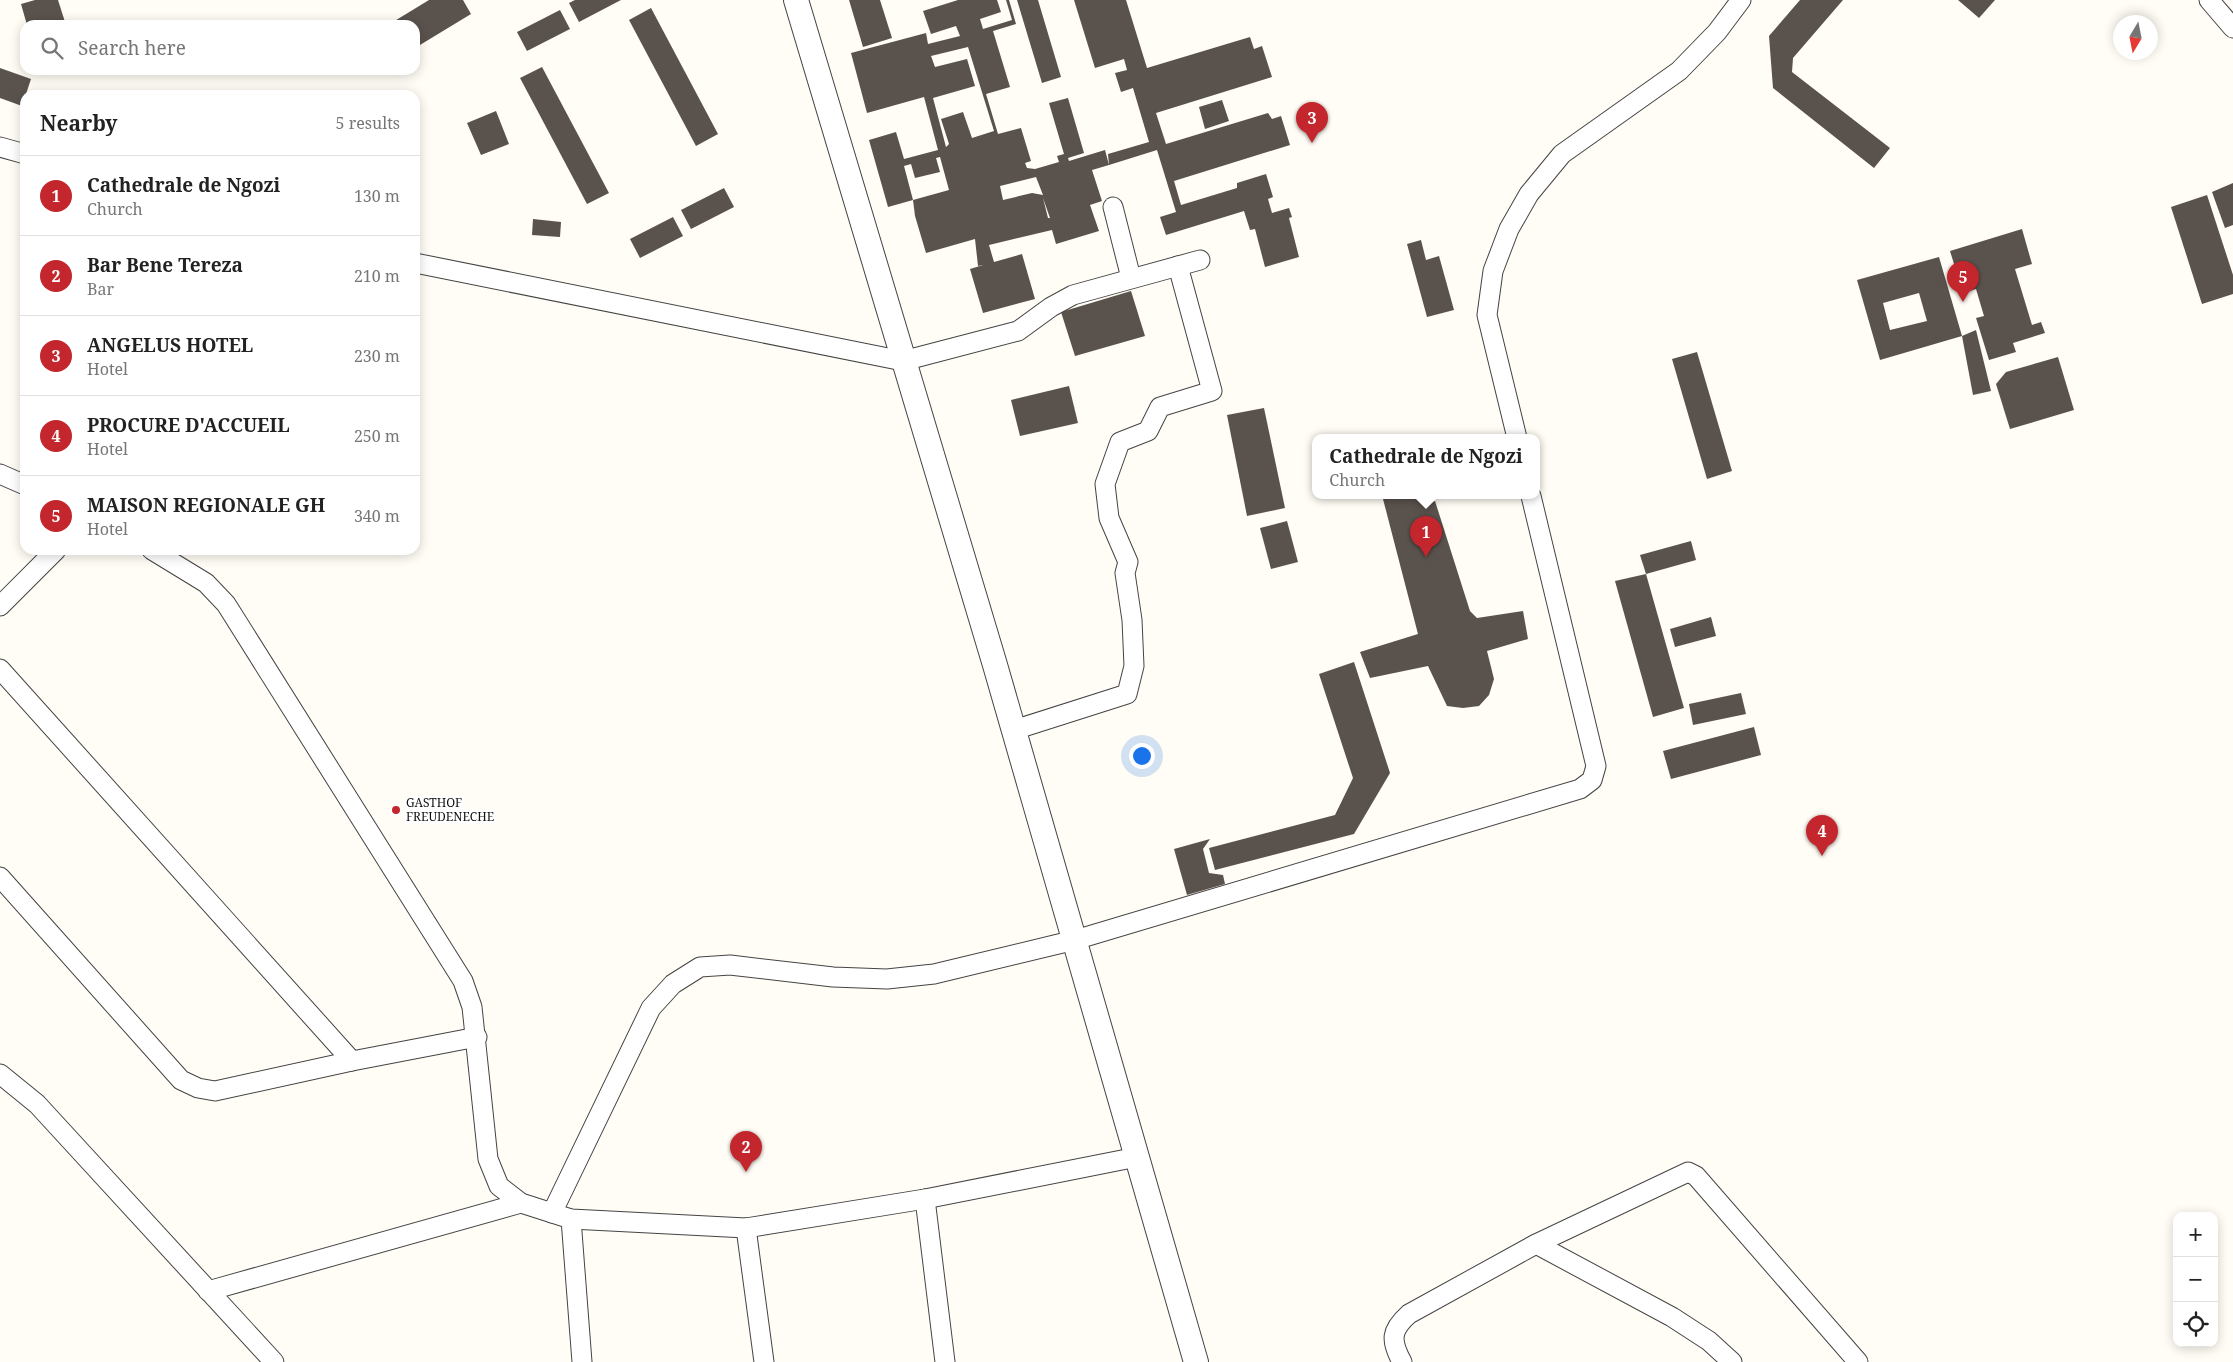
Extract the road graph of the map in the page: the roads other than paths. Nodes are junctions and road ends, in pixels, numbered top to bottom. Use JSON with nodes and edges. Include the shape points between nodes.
{"nodes":[{"id":1,"x":796,"y":0,"type":"edge"},
{"id":2,"x":1741,"y":0,"type":"edge"},
{"id":3,"x":2218,"y":3,"type":"edge"},
{"id":4,"x":2233,"y":28,"type":"edge"},
{"id":5,"x":0,"y":147,"type":"edge"},
{"id":6,"x":20,"y":153,"type":"edge"},
{"id":7,"x":1113,"y":207,"type":"dead end"},
{"id":8,"x":1200,"y":260,"type":"dead end"},
{"id":9,"x":420,"y":264,"type":"edge"},
{"id":10,"x":1178,"y":266,"type":"junction"},
{"id":11,"x":1130,"y":278,"type":"junction"},
{"id":12,"x":903,"y":361,"type":"junction"},
{"id":13,"x":1516,"y":434,"type":"edge"},
{"id":14,"x":0,"y":474,"type":"edge"},
{"id":15,"x":20,"y":483,"type":"edge"},
{"id":16,"x":1532,"y":499,"type":"edge"},
{"id":17,"x":51,"y":555,"type":"edge"},
{"id":18,"x":160,"y":555,"type":"edge"},
{"id":19,"x":0,"y":606,"type":"edge"},
{"id":20,"x":0,"y":669,"type":"edge"},
{"id":21,"x":1014,"y":730,"type":"junction"},
{"id":22,"x":0,"y":877,"type":"edge"},
{"id":23,"x":1075,"y":940,"type":"junction"},
{"id":24,"x":476,"y":1037,"type":"junction"},
{"id":25,"x":352,"y":1061,"type":"junction"},
{"id":26,"x":0,"y":1074,"type":"edge"},
{"id":27,"x":1137,"y":1157,"type":"junction"},
{"id":28,"x":925,"y":1199,"type":"junction"},
{"id":29,"x":521,"y":1203,"type":"junction"},
{"id":30,"x":552,"y":1213,"type":"junction"},
{"id":31,"x":571,"y":1218,"type":"junction"},
{"id":32,"x":746,"y":1228,"type":"junction"},
{"id":33,"x":1536,"y":1244,"type":"junction"},
{"id":34,"x":208,"y":1291,"type":"junction"},
{"id":35,"x":274,"y":1362,"type":"edge"},
{"id":36,"x":582,"y":1362,"type":"edge"},
{"id":37,"x":764,"y":1362,"type":"edge"},
{"id":38,"x":946,"y":1362,"type":"edge"},
{"id":39,"x":1196,"y":1362,"type":"edge"},
{"id":40,"x":1402,"y":1362,"type":"edge"},
{"id":41,"x":1732,"y":1362,"type":"edge"},
{"id":42,"x":1858,"y":1362,"type":"edge"}],
"edges":[{"from":1,"to":12,"type":"street"},
{"from":2,"to":13,"type":"street","via":[[1717,32],[1679,71],[1562,154],[1529,194],[1509,229],[1493,271],[1487,315]]},
{"from":3,"to":4,"type":"street"},
{"from":5,"to":6,"type":"street"},
{"from":7,"to":11,"type":"street"},
{"from":8,"to":10,"type":"street"},
{"from":9,"to":12,"type":"street"},
{"from":10,"to":11,"type":"street"},
{"from":10,"to":21,"type":"street","via":[[1212,391],[1160,407],[1148,431],[1120,442],[1105,484],[1109,518],[1128,562],[1124,573],[1132,620],[1134,666],[1127,694]]},
{"from":11,"to":12,"type":"street","via":[[1073,296],[1051,307],[1018,331]]},
{"from":12,"to":21,"type":"street"},
{"from":14,"to":15,"type":"street"},
{"from":16,"to":23,"type":"street","via":[[1596,766],[1592,780],[1580,789]]},
{"from":17,"to":19,"type":"street"},
{"from":18,"to":24,"type":"street","via":[[206,583],[226,604],[463,982],[472,1007]]},
{"from":20,"to":25,"type":"street"},
{"from":21,"to":23,"type":"street"},
{"from":22,"to":25,"type":"street","via":[[181,1080],[215,1091]]},
{"from":23,"to":27,"type":"street"},
{"from":23,"to":30,"type":"street","via":[[934,974],[886,979],[833,977],[730,965],[700,967],[673,984],[651,1008]]},
{"from":24,"to":25,"type":"street"},
{"from":24,"to":29,"type":"street","via":[[488,1159],[499,1186]]},
{"from":26,"to":34,"type":"street","via":[[37,1104]]},
{"from":27,"to":28,"type":"street"},
{"from":27,"to":39,"type":"street"},
{"from":28,"to":32,"type":"street"},
{"from":28,"to":38,"type":"street"},
{"from":29,"to":30,"type":"street"},
{"from":29,"to":34,"type":"street"},
{"from":30,"to":31,"type":"street"},
{"from":31,"to":32,"type":"street"},
{"from":31,"to":36,"type":"street"},
{"from":32,"to":37,"type":"street"},
{"from":33,"to":40,"type":"street","via":[[1409,1314],[1393,1334]]},
{"from":33,"to":41,"type":"street","via":[[1672,1317],[1709,1341]]},
{"from":33,"to":42,"type":"street","via":[[1688,1172],[1696,1176]]},
{"from":34,"to":35,"type":"street"}]}
